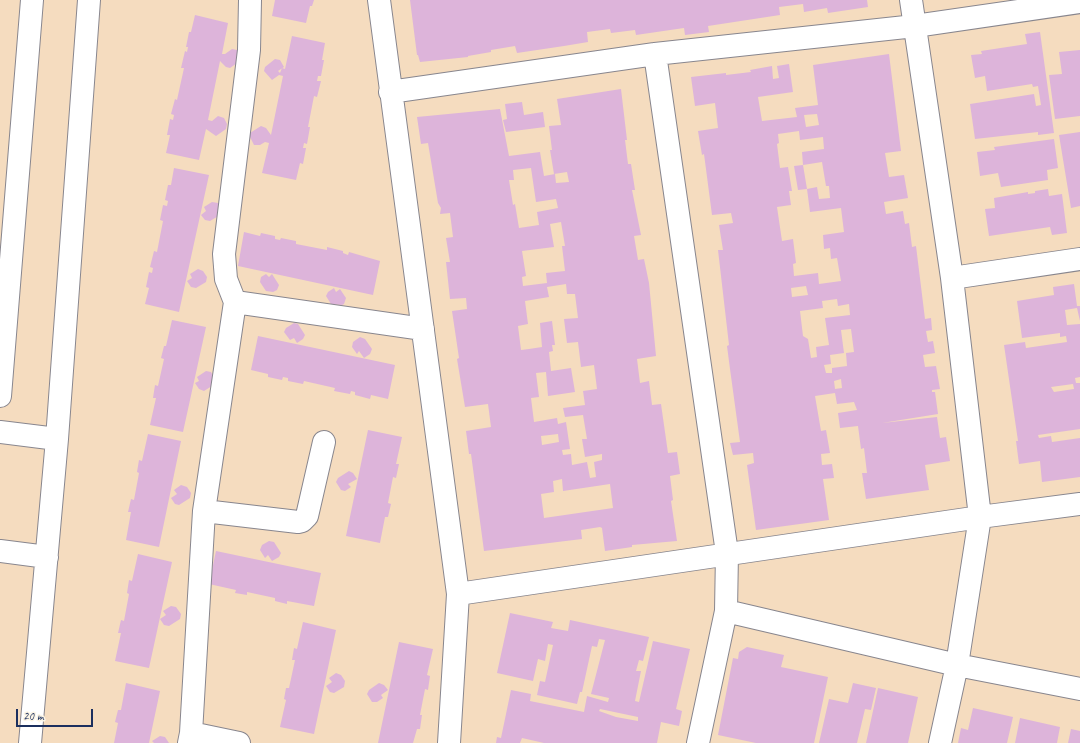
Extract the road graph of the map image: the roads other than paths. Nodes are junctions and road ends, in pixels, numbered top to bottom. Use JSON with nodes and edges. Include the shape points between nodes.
{"nodes":[{"id":1,"x":32,"y":0,"type":"edge"},
{"id":2,"x":89,"y":0,"type":"edge"},
{"id":3,"x":250,"y":0,"type":"edge"},
{"id":4,"x":379,"y":0,"type":"edge"},
{"id":5,"x":911,"y":0,"type":"edge"},
{"id":6,"x":1080,"y":2,"type":"edge"},
{"id":7,"x":915,"y":26,"type":"junction"},
{"id":8,"x":655,"y":54,"type":"junction"},
{"id":9,"x":390,"y":92,"type":"junction"},
{"id":10,"x":1080,"y":259,"type":"edge"},
{"id":11,"x":952,"y":278,"type":"junction"},
{"id":12,"x":235,"y":302,"type":"junction"},
{"id":13,"x":423,"y":329,"type":"junction"},
{"id":14,"x":0,"y":396,"type":"edge"},
{"id":15,"x":0,"y":432,"type":"edge"},
{"id":16,"x":57,"y":439,"type":"junction"},
{"id":17,"x":324,"y":442,"type":"dead end"},
{"id":18,"x":1080,"y":504,"type":"edge"},
{"id":19,"x":204,"y":511,"type":"junction"},
{"id":20,"x":980,"y":517,"type":"junction"},
{"id":21,"x":0,"y":551,"type":"edge"},
{"id":22,"x":727,"y":553,"type":"junction"},
{"id":23,"x":46,"y":558,"type":"junction"},
{"id":24,"x":458,"y":594,"type":"junction"},
{"id":25,"x":726,"y":611,"type":"junction"},
{"id":26,"x":957,"y":665,"type":"junction"},
{"id":27,"x":1080,"y":689,"type":"edge"},
{"id":28,"x":190,"y":738,"type":"edge"},
{"id":29,"x":30,"y":743,"type":"edge"},
{"id":30,"x":238,"y":743,"type":"edge"},
{"id":31,"x":448,"y":743,"type":"edge"},
{"id":32,"x":698,"y":743,"type":"edge"},
{"id":33,"x":940,"y":743,"type":"edge"}],
"edges":[{"from":1,"to":14,"type":"street"},
{"from":2,"to":16,"type":"street"},
{"from":3,"to":12,"type":"street","via":[[249,50],[224,254],[226,279]]},
{"from":4,"to":9,"type":"street"},
{"from":5,"to":7,"type":"street"},
{"from":6,"to":7,"type":"street"},
{"from":7,"to":8,"type":"street"},
{"from":7,"to":11,"type":"street"},
{"from":8,"to":9,"type":"street"},
{"from":8,"to":22,"type":"street"},
{"from":9,"to":13,"type":"street"},
{"from":10,"to":11,"type":"street"},
{"from":11,"to":20,"type":"street"},
{"from":12,"to":13,"type":"street"},
{"from":12,"to":19,"type":"street"},
{"from":13,"to":24,"type":"street"},
{"from":15,"to":16,"type":"street"},
{"from":16,"to":23,"type":"street"},
{"from":17,"to":19,"type":"street","via":[[307,516],[302,521]]},
{"from":18,"to":20,"type":"street"},
{"from":19,"to":28,"type":"street"},
{"from":20,"to":22,"type":"street"},
{"from":20,"to":26,"type":"street"},
{"from":21,"to":23,"type":"street"},
{"from":22,"to":24,"type":"street"},
{"from":22,"to":25,"type":"street"},
{"from":23,"to":29,"type":"street"},
{"from":24,"to":31,"type":"street"},
{"from":25,"to":26,"type":"street"},
{"from":25,"to":32,"type":"street"},
{"from":26,"to":27,"type":"street"},
{"from":26,"to":33,"type":"street"},
{"from":28,"to":30,"type":"street"}]}
